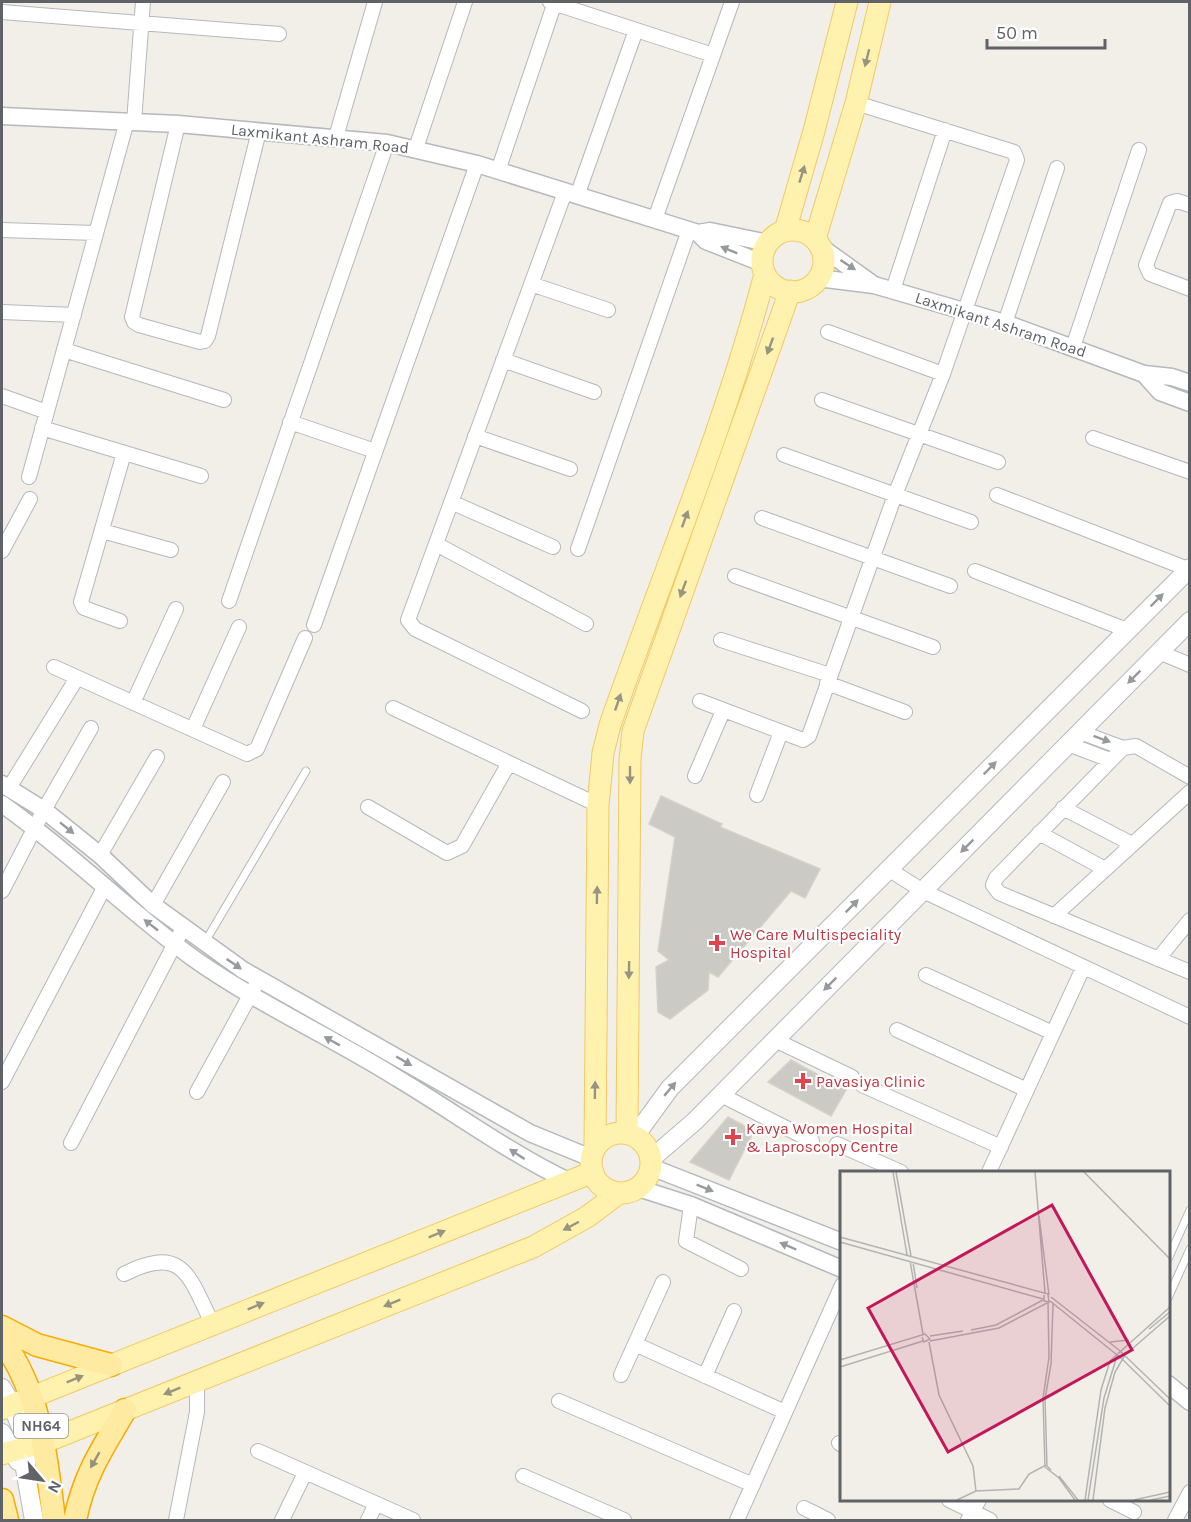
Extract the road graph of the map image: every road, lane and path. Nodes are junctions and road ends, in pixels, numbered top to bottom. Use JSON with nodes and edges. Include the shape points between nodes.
{"nodes":[{"id":1,"x":143,"y":2,"type":"edge"},
{"id":2,"x":375,"y":2,"type":"edge"},
{"id":3,"x":465,"y":2,"type":"edge"},
{"id":4,"x":553,"y":2,"type":"edge"},
{"id":5,"x":732,"y":2,"type":"edge"},
{"id":6,"x":847,"y":2,"type":"edge"},
{"id":7,"x":880,"y":2,"type":"edge"},
{"id":8,"x":2,"y":12,"type":"edge"},
{"id":9,"x":142,"y":23,"type":"junction"},
{"id":10,"x":636,"y":30,"type":"junction"},
{"id":11,"x":279,"y":34,"type":"dead end"},
{"id":12,"x":713,"y":55,"type":"junction"},
{"id":13,"x":856,"y":103,"type":"junction"},
{"id":14,"x":2,"y":116,"type":"edge"},
{"id":15,"x":130,"y":121,"type":"junction"},
{"id":16,"x":178,"y":124,"type":"junction"},
{"id":17,"x":945,"y":130,"type":"junction"},
{"id":18,"x":259,"y":131,"type":"junction"},
{"id":19,"x":336,"y":137,"type":"junction"},
{"id":20,"x":387,"y":143,"type":"junction"},
{"id":21,"x":416,"y":148,"type":"junction"},
{"id":22,"x":1139,"y":150,"type":"dead end"},
{"id":23,"x":477,"y":164,"type":"junction"},
{"id":24,"x":1057,"y":168,"type":"dead end"},
{"id":25,"x":498,"y":171,"type":"junction"},
{"id":26,"x":571,"y":194,"type":"junction"},
{"id":27,"x":1190,"y":205,"type":"edge"},
{"id":28,"x":655,"y":219,"type":"junction"},
{"id":29,"x":2,"y":230,"type":"edge"},
{"id":30,"x":694,"y":232,"type":"junction"},
{"id":31,"x":96,"y":233,"type":"junction"},
{"id":32,"x":776,"y":237,"type":"junction"},
{"id":33,"x":818,"y":243,"type":"junction"},
{"id":34,"x":763,"y":268,"type":"junction"},
{"id":35,"x":818,"y":278,"type":"junction"},
{"id":36,"x":531,"y":284,"type":"junction"},
{"id":37,"x":874,"y":285,"type":"junction"},
{"id":38,"x":1190,"y":289,"type":"edge"},
{"id":39,"x":893,"y":290,"type":"junction"},
{"id":40,"x":790,"y":291,"type":"junction"},
{"id":41,"x":608,"y":310,"type":"dead end"},
{"id":42,"x":965,"y":310,"type":"junction"},
{"id":43,"x":2,"y":312,"type":"edge"},
{"id":44,"x":74,"y":315,"type":"junction"},
{"id":45,"x":1005,"y":323,"type":"junction"},
{"id":46,"x":828,"y":332,"type":"dead end"},
{"id":47,"x":1073,"y":346,"type":"junction"},
{"id":48,"x":64,"y":350,"type":"junction"},
{"id":49,"x":503,"y":360,"type":"junction"},
{"id":50,"x":943,"y":374,"type":"junction"},
{"id":51,"x":1144,"y":374,"type":"junction"},
{"id":52,"x":1190,"y":383,"type":"edge"},
{"id":53,"x":594,"y":392,"type":"dead end"},
{"id":54,"x":2,"y":396,"type":"edge"},
{"id":55,"x":224,"y":400,"type":"dead end"},
{"id":56,"x":822,"y":400,"type":"dead end"},
{"id":57,"x":1190,"y":403,"type":"edge"},
{"id":58,"x":47,"y":412,"type":"junction"},
{"id":59,"x":290,"y":422,"type":"junction"},
{"id":60,"x":42,"y":428,"type":"junction"},
{"id":61,"x":920,"y":432,"type":"junction"},
{"id":62,"x":475,"y":436,"type":"junction"},
{"id":63,"x":1093,"y":438,"type":"dead end"},
{"id":64,"x":375,"y":451,"type":"junction"},
{"id":65,"x":124,"y":453,"type":"junction"},
{"id":66,"x":784,"y":455,"type":"dead end"},
{"id":67,"x":998,"y":462,"type":"dead end"},
{"id":68,"x":570,"y":469,"type":"dead end"},
{"id":69,"x":1190,"y":472,"type":"edge"},
{"id":70,"x":201,"y":476,"type":"dead end"},
{"id":71,"x":29,"y":477,"type":"dead end"},
{"id":72,"x":895,"y":495,"type":"junction"},
{"id":73,"x":997,"y":495,"type":"dead end"},
{"id":74,"x":30,"y":499,"type":"dead end"},
{"id":75,"x":451,"y":502,"type":"junction"},
{"id":76,"x":762,"y":518,"type":"dead end"},
{"id":77,"x":971,"y":522,"type":"dead end"},
{"id":78,"x":102,"y":531,"type":"junction"},
{"id":79,"x":436,"y":544,"type":"junction"},
{"id":80,"x":553,"y":547,"type":"dead end"},
{"id":81,"x":578,"y":549,"type":"dead end"},
{"id":82,"x":171,"y":550,"type":"dead end"},
{"id":83,"x":2,"y":551,"type":"edge"},
{"id":84,"x":872,"y":557,"type":"junction"},
{"id":85,"x":1189,"y":569,"type":"edge"},
{"id":86,"x":975,"y":571,"type":"dead end"},
{"id":87,"x":735,"y":576,"type":"dead end"},
{"id":88,"x":950,"y":586,"type":"dead end"},
{"id":89,"x":229,"y":601,"type":"dead end"},
{"id":90,"x":176,"y":609,"type":"dead end"},
{"id":91,"x":849,"y":618,"type":"junction"},
{"id":92,"x":120,"y":621,"type":"dead end"},
{"id":93,"x":1190,"y":621,"type":"edge"},
{"id":94,"x":586,"y":624,"type":"dead end"},
{"id":95,"x":314,"y":625,"type":"dead end"},
{"id":96,"x":239,"y":627,"type":"dead end"},
{"id":97,"x":1127,"y":630,"type":"junction"},
{"id":98,"x":305,"y":638,"type":"dead end"},
{"id":99,"x":721,"y":640,"type":"dead end"},
{"id":100,"x":933,"y":647,"type":"dead end"},
{"id":101,"x":1159,"y":652,"type":"junction"},
{"id":102,"x":1190,"y":665,"type":"edge"},
{"id":103,"x":54,"y":667,"type":"dead end"},
{"id":104,"x":77,"y":678,"type":"junction"},
{"id":105,"x":828,"y":679,"type":"junction"},
{"id":106,"x":700,"y":701,"type":"dead end"},
{"id":107,"x":133,"y":702,"type":"junction"},
{"id":108,"x":393,"y":708,"type":"dead end"},
{"id":109,"x":582,"y":711,"type":"dead end"},
{"id":110,"x":723,"y":711,"type":"junction"},
{"id":111,"x":905,"y":712,"type":"dead end"},
{"id":112,"x":92,"y":728,"type":"dead end"},
{"id":113,"x":193,"y":729,"type":"junction"},
{"id":114,"x":781,"y":732,"type":"junction"},
{"id":115,"x":1074,"y":738,"type":"junction"},
{"id":116,"x":1123,"y":747,"type":"junction"},
{"id":117,"x":158,"y":757,"type":"dead end"},
{"id":118,"x":1110,"y":760,"type":"junction"},
{"id":119,"x":509,"y":763,"type":"junction"},
{"id":120,"x":306,"y":771,"type":"dead end"},
{"id":121,"x":694,"y":776,"type":"dead end"},
{"id":122,"x":1190,"y":777,"type":"edge"},
{"id":123,"x":223,"y":782,"type":"dead end"},
{"id":124,"x":5,"y":786,"type":"edge"},
{"id":125,"x":1190,"y":792,"type":"edge"},
{"id":126,"x":757,"y":795,"type":"dead end"},
{"id":127,"x":2,"y":804,"type":"edge"},
{"id":128,"x":598,"y":805,"type":"junction"},
{"id":129,"x":368,"y":807,"type":"dead end"},
{"id":130,"x":1064,"y":808,"type":"junction"},
{"id":131,"x":44,"y":810,"type":"junction"},
{"id":132,"x":35,"y":827,"type":"junction"},
{"id":133,"x":1039,"y":833,"type":"junction"},
{"id":134,"x":1132,"y":844,"type":"junction"},
{"id":135,"x":100,"y":855,"type":"junction"},
{"id":136,"x":888,"y":869,"type":"junction"},
{"id":137,"x":1105,"y":869,"type":"junction"},
{"id":138,"x":104,"y":888,"type":"junction"},
{"id":139,"x":2,"y":891,"type":"edge"},
{"id":140,"x":923,"y":891,"type":"junction"},
{"id":141,"x":153,"y":905,"type":"junction"},
{"id":142,"x":1054,"y":916,"type":"junction"},
{"id":143,"x":1190,"y":920,"type":"edge"},
{"id":144,"x":183,"y":928,"type":"junction"},
{"id":145,"x":204,"y":943,"type":"junction"},
{"id":146,"x":175,"y":944,"type":"junction"},
{"id":147,"x":1158,"y":959,"type":"junction"},
{"id":148,"x":1083,"y":968,"type":"junction"},
{"id":149,"x":1190,"y":972,"type":"edge"},
{"id":150,"x":926,"y":975,"type":"dead end"},
{"id":151,"x":259,"y":979,"type":"junction"},
{"id":152,"x":250,"y":995,"type":"junction"},
{"id":153,"x":1190,"y":1017,"type":"edge"},
{"id":154,"x":897,"y":1030,"type":"dead end"},
{"id":155,"x":1053,"y":1033,"type":"junction"},
{"id":156,"x":775,"y":1040,"type":"junction"},
{"id":157,"x":6,"y":1064,"type":"edge"},
{"id":158,"x":2,"y":1082,"type":"edge"},
{"id":159,"x":1027,"y":1090,"type":"junction"},
{"id":160,"x":197,"y":1092,"type":"dead end"},
{"id":161,"x":721,"y":1095,"type":"junction"},
{"id":162,"x":631,"y":1135,"type":"junction"},
{"id":163,"x":812,"y":1141,"type":"dead end"},
{"id":164,"x":71,"y":1143,"type":"dead end"},
{"id":165,"x":837,"y":1144,"type":"dead end"},
{"id":166,"x":1001,"y":1147,"type":"junction"},
{"id":167,"x":593,"y":1159,"type":"junction"},
{"id":168,"x":651,"y":1163,"type":"junction"},
{"id":169,"x":897,"y":1171,"type":"edge"},
{"id":170,"x":990,"y":1171,"type":"edge"},
{"id":171,"x":568,"y":1181,"type":"junction"},
{"id":172,"x":628,"y":1190,"type":"junction"},
{"id":173,"x":690,"y":1205,"type":"junction"},
{"id":174,"x":1190,"y":1210,"type":"edge"},
{"id":175,"x":840,"y":1241,"type":"edge"},
{"id":176,"x":1190,"y":1249,"type":"edge"},
{"id":177,"x":1170,"y":1255,"type":"edge"},
{"id":178,"x":840,"y":1268,"type":"edge"},
{"id":179,"x":741,"y":1269,"type":"dead end"},
{"id":180,"x":124,"y":1275,"type":"dead end"},
{"id":181,"x":663,"y":1282,"type":"dead end"},
{"id":182,"x":840,"y":1289,"type":"edge"},
{"id":183,"x":1170,"y":1294,"type":"edge"},
{"id":184,"x":734,"y":1311,"type":"dead end"},
{"id":185,"x":212,"y":1323,"type":"junction"},
{"id":186,"x":2,"y":1326,"type":"edge"},
{"id":187,"x":2,"y":1340,"type":"edge"},
{"id":188,"x":635,"y":1344,"type":"junction"},
{"id":189,"x":111,"y":1365,"type":"junction"},
{"id":190,"x":621,"y":1374,"type":"dead end"},
{"id":191,"x":705,"y":1376,"type":"junction"},
{"id":192,"x":197,"y":1380,"type":"junction"},
{"id":193,"x":1170,"y":1386,"type":"edge"},
{"id":194,"x":12,"y":1400,"type":"edge"},
{"id":195,"x":1181,"y":1400,"type":"edge"},
{"id":196,"x":559,"y":1401,"type":"dead end"},
{"id":197,"x":125,"y":1410,"type":"junction"},
{"id":198,"x":785,"y":1412,"type":"junction"},
{"id":199,"x":17,"y":1445,"type":"edge"},
{"id":200,"x":258,"y":1451,"type":"dead end"},
{"id":201,"x":305,"y":1473,"type":"junction"},
{"id":202,"x":523,"y":1476,"type":"dead end"},
{"id":203,"x":753,"y":1485,"type":"junction"},
{"id":204,"x":1190,"y":1492,"type":"edge"},
{"id":205,"x":2,"y":1500,"type":"edge"},
{"id":206,"x":951,"y":1501,"type":"edge"},
{"id":207,"x":1112,"y":1501,"type":"edge"},
{"id":208,"x":376,"y":1504,"type":"junction"},
{"id":209,"x":804,"y":1508,"type":"dead end"},
{"id":210,"x":973,"y":1510,"type":"edge"},
{"id":211,"x":1134,"y":1512,"type":"dead end"},
{"id":212,"x":7,"y":1521,"type":"edge"},
{"id":213,"x":34,"y":1521,"type":"edge"},
{"id":214,"x":54,"y":1521,"type":"edge"},
{"id":215,"x":75,"y":1521,"type":"edge"},
{"id":216,"x":176,"y":1521,"type":"edge"},
{"id":217,"x":282,"y":1521,"type":"edge"},
{"id":218,"x":368,"y":1521,"type":"edge"},
{"id":219,"x":413,"y":1521,"type":"edge"},
{"id":220,"x":624,"y":1521,"type":"edge"},
{"id":221,"x":737,"y":1521,"type":"edge"},
{"id":222,"x":828,"y":1521,"type":"edge"},
{"id":223,"x":990,"y":1521,"type":"edge"},
{"id":224,"x":1175,"y":1521,"type":"edge"}],
"edges":[{"from":1,"to":9,"type":"street"},
{"from":2,"to":19,"type":"street"},
{"from":3,"to":21,"type":"street"},
{"from":4,"to":10,"type":"street"},
{"from":4,"to":25,"type":"street"},
{"from":5,"to":12,"type":"street"},
{"from":32,"to":6,"type":"main road","one_way":true,"via":[[814,131]]},
{"from":7,"to":13,"type":"main road","one_way":true},
{"from":8,"to":9,"type":"street"},
{"from":9,"to":11,"type":"street"},
{"from":9,"to":15,"type":"street"},
{"from":10,"to":12,"type":"street"},
{"from":10,"to":26,"type":"street"},
{"from":12,"to":28,"type":"street"},
{"from":13,"to":17,"type":"street"},
{"from":13,"to":33,"type":"main road"},
{"from":14,"to":15,"type":"street","name":"Laxmikant Ashram Road"},
{"from":15,"to":16,"type":"street","name":"Laxmikant Ashram Road"},
{"from":15,"to":31,"type":"street"},
{"from":16,"to":18,"type":"street","name":"Laxmikant Ashram Road"},
{"from":16,"to":18,"type":"street","via":[[132,316],[139,325],[200,342],[208,336]]},
{"from":17,"to":39,"type":"street"},
{"from":17,"to":42,"type":"street","via":[[1018,156]]},
{"from":18,"to":19,"type":"street","name":"Laxmikant Ashram Road"},
{"from":19,"to":20,"type":"street","name":"Laxmikant Ashram Road"},
{"from":20,"to":21,"type":"street","name":"Laxmikant Ashram Road"},
{"from":20,"to":59,"type":"street"},
{"from":21,"to":23,"type":"street","name":"Laxmikant Ashram Road"},
{"from":22,"to":47,"type":"street"},
{"from":23,"to":25,"type":"street","name":"Laxmikant Ashram Road"},
{"from":23,"to":64,"type":"street"},
{"from":24,"to":45,"type":"street"},
{"from":25,"to":26,"type":"street","name":"Laxmikant Ashram Road"},
{"from":26,"to":28,"type":"street","name":"Laxmikant Ashram Road"},
{"from":26,"to":36,"type":"street"},
{"from":27,"to":38,"type":"street","via":[[1170,203],[1146,265],[1150,274]]},
{"from":28,"to":30,"type":"street","name":"Laxmikant Ashram Road"},
{"from":29,"to":31,"type":"street"},
{"from":30,"to":32,"type":"street"},
{"from":34,"to":30,"type":"street","name":"Laxmikant Ashram Road","one_way":true},
{"from":30,"to":81,"type":"street"},
{"from":31,"to":44,"type":"street"},
{"from":32,"to":33,"type":"main road","via":[[806,232]]},
{"from":32,"to":34,"type":"main road"},
{"from":33,"to":35,"type":"main road","via":[[824,258]]},
{"from":33,"to":37,"type":"street","name":"Laxmikant Ashram Road","one_way":true},
{"from":34,"to":40,"type":"main road","via":[[780,289]]},
{"from":128,"to":34,"type":"main road","one_way":true,"via":[[610,725],[751,326]]},
{"from":35,"to":37,"type":"street"},
{"from":35,"to":40,"type":"main road","via":[[801,290]]},
{"from":36,"to":41,"type":"street"},
{"from":36,"to":49,"type":"street"},
{"from":37,"to":39,"type":"street","name":"Laxmikant Ashram Road"},
{"from":39,"to":42,"type":"street","name":"Laxmikant Ashram Road"},
{"from":40,"to":162,"type":"main road","one_way":true,"via":[[633,731]]},
{"from":42,"to":45,"type":"street","name":"Laxmikant Ashram Road"},
{"from":42,"to":50,"type":"street"},
{"from":43,"to":44,"type":"street"},
{"from":44,"to":48,"type":"street"},
{"from":45,"to":47,"type":"street","name":"Laxmikant Ashram Road"},
{"from":46,"to":50,"type":"street"},
{"from":47,"to":51,"type":"street","name":"Laxmikant Ashram Road"},
{"from":48,"to":55,"type":"street"},
{"from":48,"to":58,"type":"street"},
{"from":49,"to":53,"type":"street"},
{"from":49,"to":62,"type":"street"},
{"from":50,"to":61,"type":"street"},
{"from":51,"to":52,"type":"street","name":"Laxmikant Ashram Road"},
{"from":51,"to":57,"type":"street","via":[[1160,392]]},
{"from":54,"to":58,"type":"street"},
{"from":56,"to":61,"type":"street"},
{"from":58,"to":60,"type":"street"},
{"from":59,"to":64,"type":"street"},
{"from":59,"to":89,"type":"street"},
{"from":60,"to":65,"type":"street"},
{"from":60,"to":71,"type":"street"},
{"from":61,"to":67,"type":"street"},
{"from":61,"to":72,"type":"street"},
{"from":62,"to":68,"type":"street"},
{"from":62,"to":75,"type":"street"},
{"from":63,"to":69,"type":"street"},
{"from":64,"to":95,"type":"street"},
{"from":65,"to":70,"type":"street"},
{"from":65,"to":78,"type":"street"},
{"from":66,"to":72,"type":"street"},
{"from":72,"to":77,"type":"street"},
{"from":72,"to":84,"type":"street"},
{"from":73,"to":85,"type":"street"},
{"from":74,"to":83,"type":"street"},
{"from":75,"to":79,"type":"street"},
{"from":75,"to":80,"type":"street"},
{"from":76,"to":84,"type":"street"},
{"from":78,"to":82,"type":"street"},
{"from":78,"to":92,"type":"street","via":[[81,606]]},
{"from":79,"to":94,"type":"street"},
{"from":79,"to":109,"type":"street","via":[[408,620],[410,626]]},
{"from":84,"to":88,"type":"street"},
{"from":84,"to":91,"type":"street"},
{"from":97,"to":85,"type":"main road","one_way":true},
{"from":86,"to":97,"type":"street"},
{"from":87,"to":91,"type":"street"},
{"from":90,"to":107,"type":"street"},
{"from":91,"to":100,"type":"street"},
{"from":91,"to":105,"type":"street"},
{"from":93,"to":101,"type":"main road"},
{"from":96,"to":113,"type":"street"},
{"from":136,"to":97,"type":"main road","one_way":true},
{"from":98,"to":113,"type":"street","via":[[253,753],[247,754]]},
{"from":99,"to":105,"type":"street"},
{"from":101,"to":102,"type":"street"},
{"from":101,"to":115,"type":"main road","one_way":true},
{"from":103,"to":104,"type":"street"},
{"from":104,"to":107,"type":"street"},
{"from":104,"to":124,"type":"street"},
{"from":105,"to":111,"type":"street"},
{"from":105,"to":114,"type":"street","via":[[806,739]]},
{"from":106,"to":110,"type":"street"},
{"from":107,"to":113,"type":"street"},
{"from":108,"to":119,"type":"street"},
{"from":110,"to":114,"type":"street"},
{"from":110,"to":121,"type":"street"},
{"from":112,"to":131,"type":"street"},
{"from":114,"to":126,"type":"street"},
{"from":115,"to":116,"type":"street","one_way":true},
{"from":115,"to":118,"type":"street"},
{"from":115,"to":140,"type":"main road","one_way":true},
{"from":116,"to":118,"type":"street"},
{"from":116,"to":122,"type":"street","via":[[1136,746]]},
{"from":117,"to":135,"type":"street"},
{"from":118,"to":130,"type":"street"},
{"from":119,"to":128,"type":"street"},
{"from":119,"to":129,"type":"street","via":[[462,846],[452,853]]},
{"from":120,"to":145,"type":"lane"},
{"from":123,"to":141,"type":"street"},
{"from":124,"to":131,"type":"street"},
{"from":125,"to":134,"type":"street"},
{"from":127,"to":132,"type":"street"},
{"from":167,"to":128,"type":"main road","one_way":true},
{"from":130,"to":133,"type":"street"},
{"from":130,"to":134,"type":"street"},
{"from":131,"to":132,"type":"street"},
{"from":131,"to":135,"type":"street","one_way":true},
{"from":132,"to":138,"type":"street"},
{"from":132,"to":139,"type":"street"},
{"from":133,"to":137,"type":"street"},
{"from":133,"to":142,"type":"street","via":[[993,885],[999,894]]},
{"from":134,"to":137,"type":"street"},
{"from":135,"to":141,"type":"street"},
{"from":136,"to":140,"type":"street"},
{"from":162,"to":136,"type":"main road","one_way":true,"via":[[670,1088]]},
{"from":137,"to":142,"type":"street"},
{"from":146,"to":138,"type":"street","one_way":true},
{"from":138,"to":157,"type":"street"},
{"from":140,"to":148,"type":"street"},
{"from":140,"to":156,"type":"main road","one_way":true},
{"from":141,"to":144,"type":"street"},
{"from":142,"to":147,"type":"street"},
{"from":143,"to":147,"type":"street"},
{"from":144,"to":145,"type":"street"},
{"from":144,"to":146,"type":"street"},
{"from":145,"to":151,"type":"street","one_way":true},
{"from":146,"to":152,"type":"street"},
{"from":146,"to":164,"type":"street"},
{"from":147,"to":149,"type":"street"},
{"from":148,"to":153,"type":"street"},
{"from":148,"to":155,"type":"street"},
{"from":150,"to":155,"type":"street"},
{"from":151,"to":152,"type":"street"},
{"from":151,"to":167,"type":"street","one_way":true,"via":[[530,1133]]},
{"from":152,"to":160,"type":"street"},
{"from":171,"to":152,"type":"street","one_way":true,"via":[[529,1162],[396,1077]]},
{"from":154,"to":159,"type":"street"},
{"from":155,"to":159,"type":"street"},
{"from":156,"to":161,"type":"main road"},
{"from":156,"to":166,"type":"street"},
{"from":157,"to":158,"type":"street"},
{"from":159,"to":166,"type":"street"},
{"from":161,"to":163,"type":"street"},
{"from":161,"to":168,"type":"main road"},
{"from":162,"to":167,"type":"main road","via":[[608,1136]]},
{"from":162,"to":168,"type":"main road","via":[[646,1146]]},
{"from":165,"to":169,"type":"street"},
{"from":166,"to":170,"type":"street"},
{"from":167,"to":171,"type":"main road"},
{"from":167,"to":172,"type":"main road","via":[[602,1187]]},
{"from":168,"to":172,"type":"main road","via":[[644,1182]]},
{"from":168,"to":175,"type":"street","one_way":true},
{"from":185,"to":171,"type":"main road","one_way":true},
{"from":172,"to":173,"type":"street"},
{"from":172,"to":192,"type":"main road","one_way":true,"via":[[587,1218],[533,1246]]},
{"from":178,"to":173,"type":"street","one_way":true},
{"from":173,"to":179,"type":"street","via":[[686,1241]]},
{"from":174,"to":177,"type":"lane"},
{"from":176,"to":183,"type":"lane"},
{"from":180,"to":185,"type":"street","via":[[148,1262],[169,1263],[183,1269]]},
{"from":181,"to":188,"type":"street"},
{"from":182,"to":198,"type":"street"},
{"from":184,"to":191,"type":"street"},
{"from":185,"to":189,"type":"main road"},
{"from":186,"to":189,"type":"highway","via":[[37,1345]]},
{"from":187,"to":194,"type":"highway","number":"NH64"},
{"from":188,"to":190,"type":"street"},
{"from":188,"to":191,"type":"street"},
{"from":194,"to":189,"type":"main road","one_way":true},
{"from":191,"to":198,"type":"street"},
{"from":192,"to":197,"type":"main road","one_way":true},
{"from":192,"to":216,"type":"street","via":[[197,1412]]},
{"from":193,"to":195,"type":"street"},
{"from":194,"to":199,"type":"highway","number":"NH64"},
{"from":196,"to":203,"type":"street"},
{"from":197,"to":199,"type":"main road"},
{"from":197,"to":215,"type":"highway","one_way":true,"via":[[88,1472]]},
{"from":198,"to":203,"type":"street"},
{"from":199,"to":213,"type":"main road"},
{"from":199,"to":214,"type":"highway","number":"NH64"},
{"from":200,"to":201,"type":"street"},
{"from":201,"to":208,"type":"street"},
{"from":201,"to":217,"type":"street"},
{"from":202,"to":220,"type":"street"},
{"from":203,"to":221,"type":"street"},
{"from":204,"to":224,"type":"street"},
{"from":205,"to":212,"type":"highway"},
{"from":206,"to":210,"type":"street"},
{"from":207,"to":211,"type":"street"},
{"from":208,"to":218,"type":"street"},
{"from":208,"to":219,"type":"street"},
{"from":209,"to":222,"type":"street"},
{"from":210,"to":223,"type":"street"}]}
